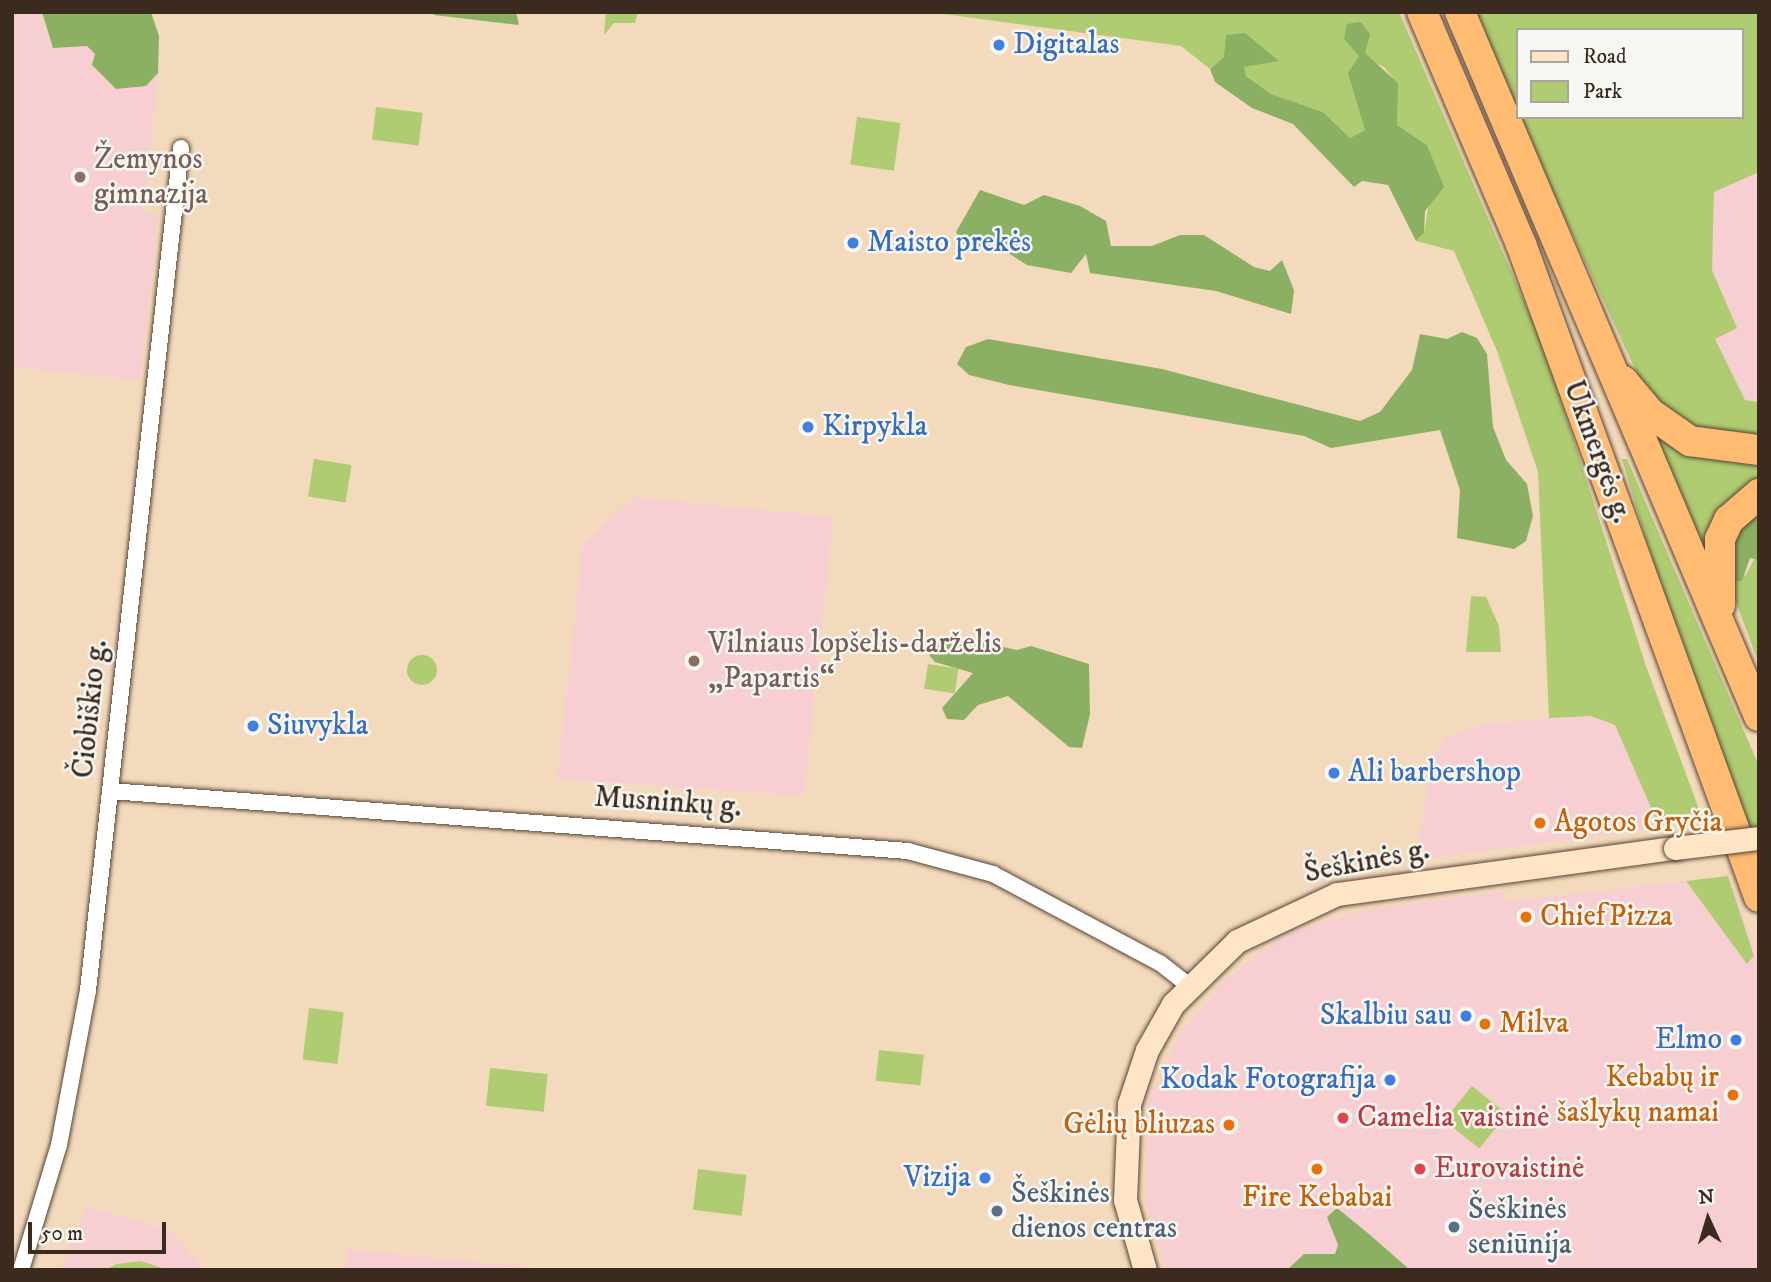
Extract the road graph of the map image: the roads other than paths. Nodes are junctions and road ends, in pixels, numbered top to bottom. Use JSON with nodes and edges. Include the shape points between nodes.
{"nodes":[{"id":1,"x":1422,"y":12,"type":"edge"},
{"id":2,"x":1460,"y":12,"type":"edge"},
{"id":3,"x":181,"y":148,"type":"dead end"},
{"id":4,"x":1598,"y":348,"type":"junction"},
{"id":5,"x":1759,"y":450,"type":"edge"},
{"id":6,"x":1759,"y":494,"type":"edge"},
{"id":7,"x":1725,"y":637,"type":"junction"},
{"id":8,"x":1759,"y":716,"type":"edge"},
{"id":9,"x":110,"y":791,"type":"junction"},
{"id":10,"x":1759,"y":838,"type":"edge"},
{"id":11,"x":1759,"y":897,"type":"edge"},
{"id":12,"x":1189,"y":986,"type":"junction"},
{"id":13,"x":21,"y":1270,"type":"edge"},
{"id":14,"x":1145,"y":1270,"type":"edge"}],
"edges":[{"from":1,"to":11,"type":"highway","name":"Ukmergės g.","via":[[1521,244]]},
{"from":2,"to":4,"type":"highway","name":"Ukmergės g."},
{"from":3,"to":9,"type":"street","name":"Čiobiškio g."},
{"from":4,"to":5,"type":"highway","via":[[1667,428],[1715,447]]},
{"from":4,"to":7,"type":"highway","name":"Ukmergės g."},
{"from":6,"to":7,"type":"highway","via":[[1729,520],[1720,538],[1716,582]]},
{"from":7,"to":8,"type":"highway","name":"Ukmergės g."},
{"from":9,"to":12,"type":"street","name":"Musninkų g.","via":[[908,851],[993,874],[1160,963]]},
{"from":9,"to":13,"type":"street","name":"Čiobiškio g.","via":[[77,1058],[49,1185]]},
{"from":10,"to":12,"type":"street","name":"Šeškinės g.","bridge":true,"via":[[1337,894],[1265,924]]},
{"from":12,"to":14,"type":"street","name":"Šeškinės g.","via":[[1158,1027],[1129,1104],[1125,1200]]}]}
